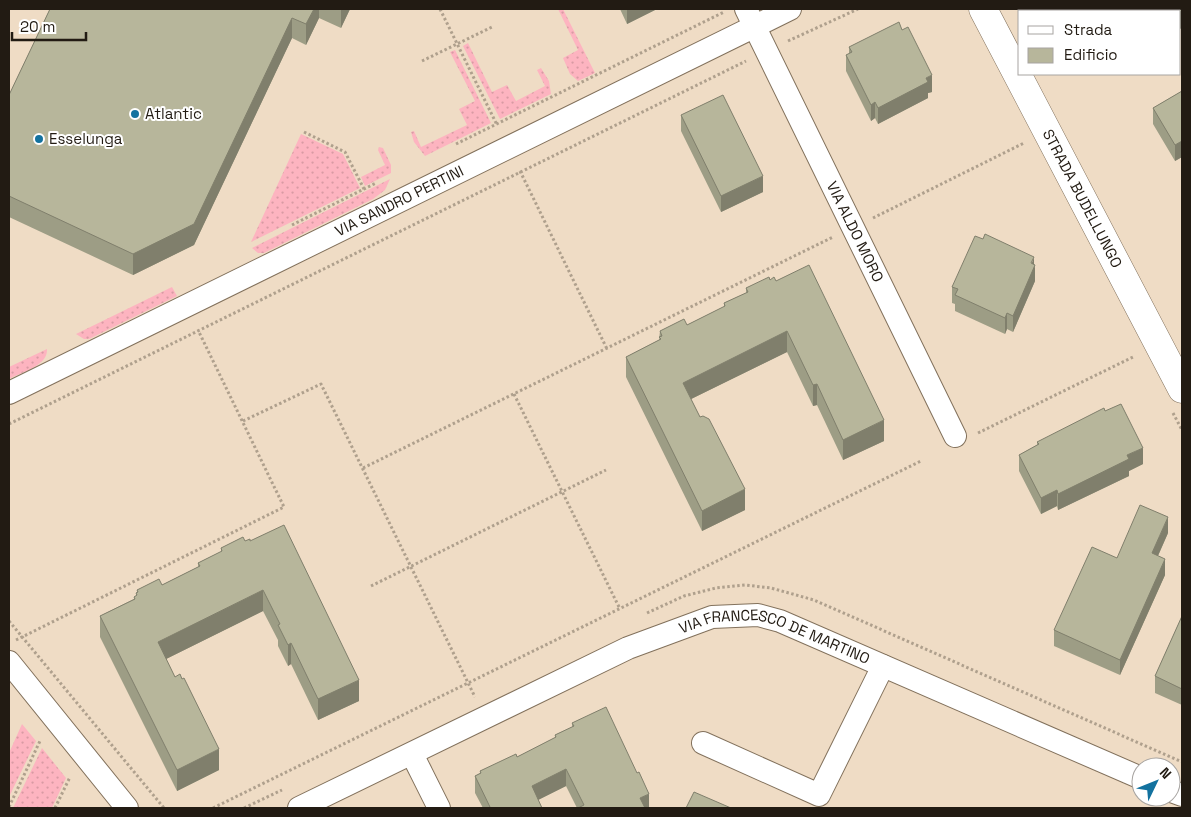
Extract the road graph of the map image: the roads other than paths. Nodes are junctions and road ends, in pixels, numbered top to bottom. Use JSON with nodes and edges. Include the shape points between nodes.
{"nodes":[{"id":1,"x":790,"y":9,"type":"edge"},
{"id":2,"x":983,"y":9,"type":"edge"},
{"id":3,"x":750,"y":18,"type":"edge"},
{"id":4,"x":1182,"y":389,"type":"edge"},
{"id":5,"x":9,"y":393,"type":"edge"},
{"id":6,"x":955,"y":436,"type":"dead end"},
{"id":7,"x":9,"y":662,"type":"edge"},
{"id":8,"x":883,"y":666,"type":"junction"},
{"id":9,"x":704,"y":743,"type":"dead end"},
{"id":10,"x":412,"y":754,"type":"junction"},
{"id":11,"x":1131,"y":774,"type":"edge"},
{"id":12,"x":127,"y":808,"type":"edge"},
{"id":13,"x":299,"y":808,"type":"edge"},
{"id":14,"x":439,"y":808,"type":"edge"}],
"edges":[{"from":1,"to":3,"type":"street","name":"VIA SANDRO PERTINI"},
{"from":2,"to":4,"type":"street","name":"STRADA BUDELLUNGO"},
{"from":3,"to":5,"type":"street","name":"VIA SANDRO PERTINI","via":[[508,147]]},
{"from":3,"to":6,"type":"street","name":"VIA ALDO MORO"},
{"from":7,"to":12,"type":"street"},
{"from":8,"to":9,"type":"street","via":[[819,795]]},
{"from":8,"to":10,"type":"street","name":"VIA FRANCESCO DE MARTINO","via":[[780,621],[758,615],[712,617],[628,648]]},
{"from":8,"to":11,"type":"street","name":"VIA FRANCESCO DE MARTINO"},
{"from":10,"to":13,"type":"street","name":"VIA FRANCESCO DE MARTINO"},
{"from":10,"to":14,"type":"street"}]}
